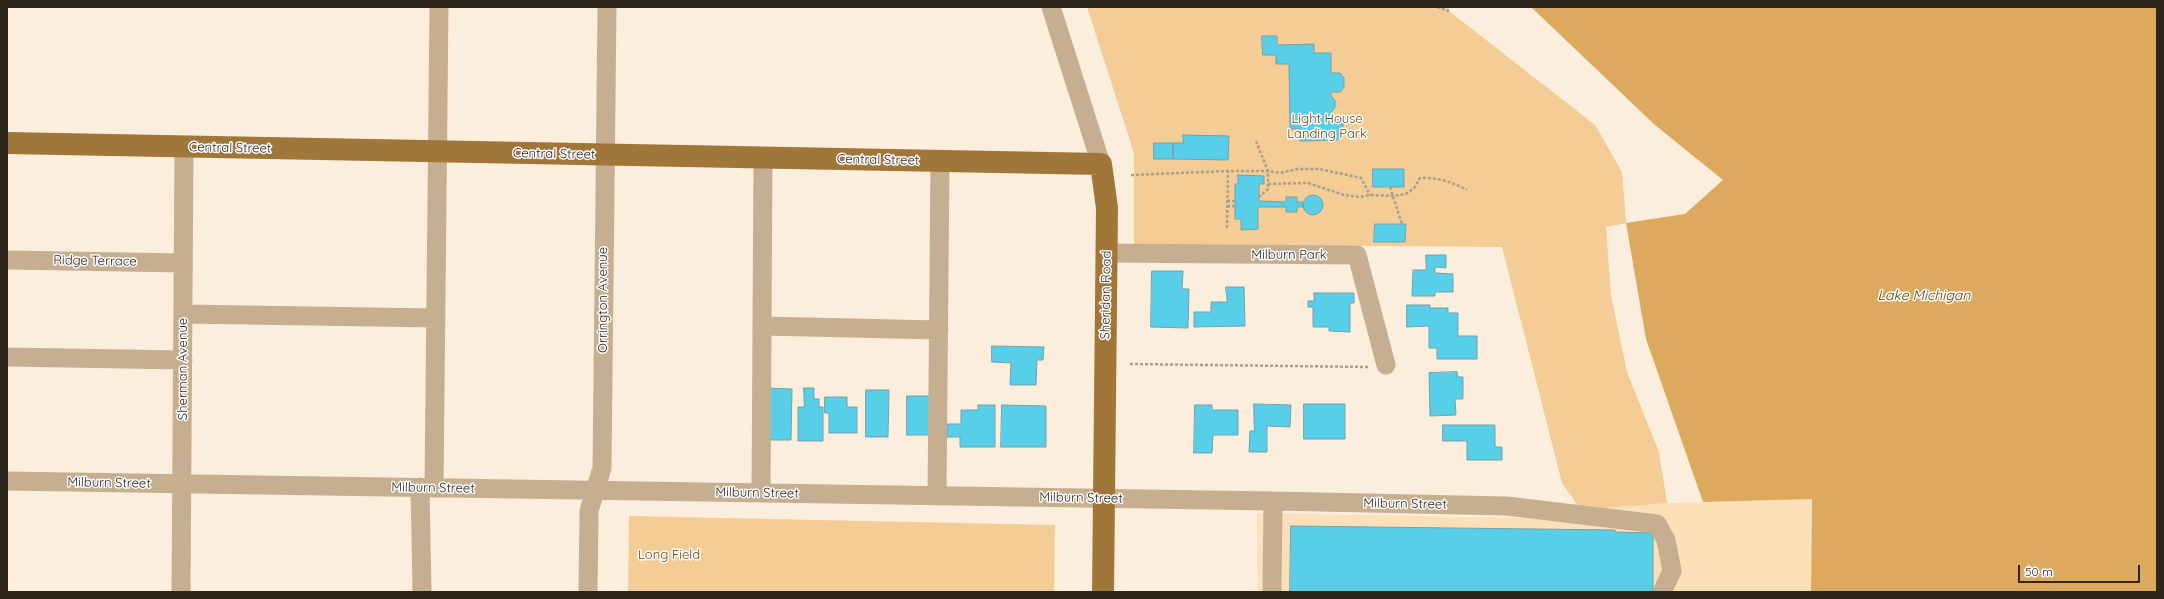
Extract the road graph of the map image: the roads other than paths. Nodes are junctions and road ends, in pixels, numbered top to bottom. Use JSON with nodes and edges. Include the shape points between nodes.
{"nodes":[{"id":1,"x":439,"y":7,"type":"edge"},
{"id":2,"x":607,"y":7,"type":"edge"},
{"id":3,"x":1051,"y":7,"type":"edge"},
{"id":4,"x":7,"y":143,"type":"edge"},
{"id":5,"x":184,"y":147,"type":"junction"},
{"id":6,"x":437,"y":152,"type":"junction"},
{"id":7,"x":604,"y":155,"type":"junction"},
{"id":8,"x":763,"y":158,"type":"junction"},
{"id":9,"x":940,"y":161,"type":"junction"},
{"id":10,"x":1101,"y":164,"type":"junction"},
{"id":11,"x":1107,"y":253,"type":"junction"},
{"id":12,"x":7,"y":260,"type":"edge"},
{"id":13,"x":183,"y":263,"type":"junction"},
{"id":14,"x":183,"y":314,"type":"junction"},
{"id":15,"x":436,"y":318,"type":"junction"},
{"id":16,"x":762,"y":326,"type":"junction"},
{"id":17,"x":939,"y":330,"type":"junction"},
{"id":18,"x":7,"y":357,"type":"edge"},
{"id":19,"x":182,"y":360,"type":"junction"},
{"id":20,"x":1386,"y":365,"type":"road end"},
{"id":21,"x":7,"y":481,"type":"edge"},
{"id":22,"x":182,"y":484,"type":"junction"},
{"id":23,"x":427,"y":488,"type":"junction"},
{"id":24,"x":596,"y":490,"type":"junction"},
{"id":25,"x":761,"y":493,"type":"junction"},
{"id":26,"x":937,"y":496,"type":"junction"},
{"id":27,"x":1104,"y":498,"type":"junction"},
{"id":28,"x":1273,"y":501,"type":"junction"},
{"id":29,"x":181,"y":592,"type":"edge"},
{"id":30,"x":422,"y":592,"type":"edge"},
{"id":31,"x":588,"y":592,"type":"edge"},
{"id":32,"x":1103,"y":592,"type":"edge"},
{"id":33,"x":1272,"y":592,"type":"edge"},
{"id":34,"x":1662,"y":592,"type":"edge"}],
"edges":[{"from":1,"to":6,"type":"street"},
{"from":2,"to":7,"type":"street","name":"Orrington Avenue"},
{"from":3,"to":10,"type":"street","name":"Sheridan Road"},
{"from":4,"to":5,"type":"main road","name":"Central Street"},
{"from":5,"to":6,"type":"main road","name":"Central Street"},
{"from":5,"to":13,"type":"street","name":"Sherman Avenue"},
{"from":6,"to":7,"type":"main road","name":"Central Street"},
{"from":6,"to":15,"type":"street"},
{"from":7,"to":8,"type":"main road","name":"Central Street"},
{"from":7,"to":24,"type":"street","name":"Orrington Avenue","via":[[602,468]]},
{"from":8,"to":9,"type":"main road","name":"Central Street"},
{"from":8,"to":16,"type":"street"},
{"from":9,"to":10,"type":"main road","name":"Central Street"},
{"from":9,"to":17,"type":"street"},
{"from":10,"to":11,"type":"main road","name":"Sheridan Road","via":[[1107,208]]},
{"from":11,"to":20,"type":"street","name":"Milburn Park","via":[[1357,255]]},
{"from":11,"to":27,"type":"main road","name":"Sheridan Road"},
{"from":12,"to":13,"type":"street","name":"Ridge Terrace"},
{"from":13,"to":14,"type":"street","name":"Sherman Avenue"},
{"from":14,"to":15,"type":"street"},
{"from":14,"to":19,"type":"street","name":"Sherman Avenue"},
{"from":15,"to":23,"type":"street"},
{"from":16,"to":17,"type":"street"},
{"from":16,"to":25,"type":"street"},
{"from":17,"to":26,"type":"street"},
{"from":18,"to":19,"type":"street"},
{"from":19,"to":22,"type":"street","name":"Sherman Avenue"},
{"from":21,"to":22,"type":"street","name":"Milburn Street"},
{"from":22,"to":23,"type":"street","name":"Milburn Street"},
{"from":22,"to":29,"type":"street","name":"Sherman Avenue"},
{"from":23,"to":24,"type":"street","name":"Milburn Street"},
{"from":23,"to":30,"type":"street"},
{"from":24,"to":25,"type":"street","name":"Milburn Street"},
{"from":24,"to":31,"type":"street","name":"Orrington Avenue","via":[[589,511]]},
{"from":25,"to":26,"type":"street","name":"Milburn Street"},
{"from":26,"to":27,"type":"street","name":"Milburn Street"},
{"from":27,"to":28,"type":"street","name":"Milburn Street"},
{"from":27,"to":32,"type":"main road","name":"Sheridan Road"},
{"from":28,"to":33,"type":"street"},
{"from":28,"to":34,"type":"street","name":"Milburn Street","via":[[1507,506],[1657,524],[1666,540],[1672,571]]}]}
